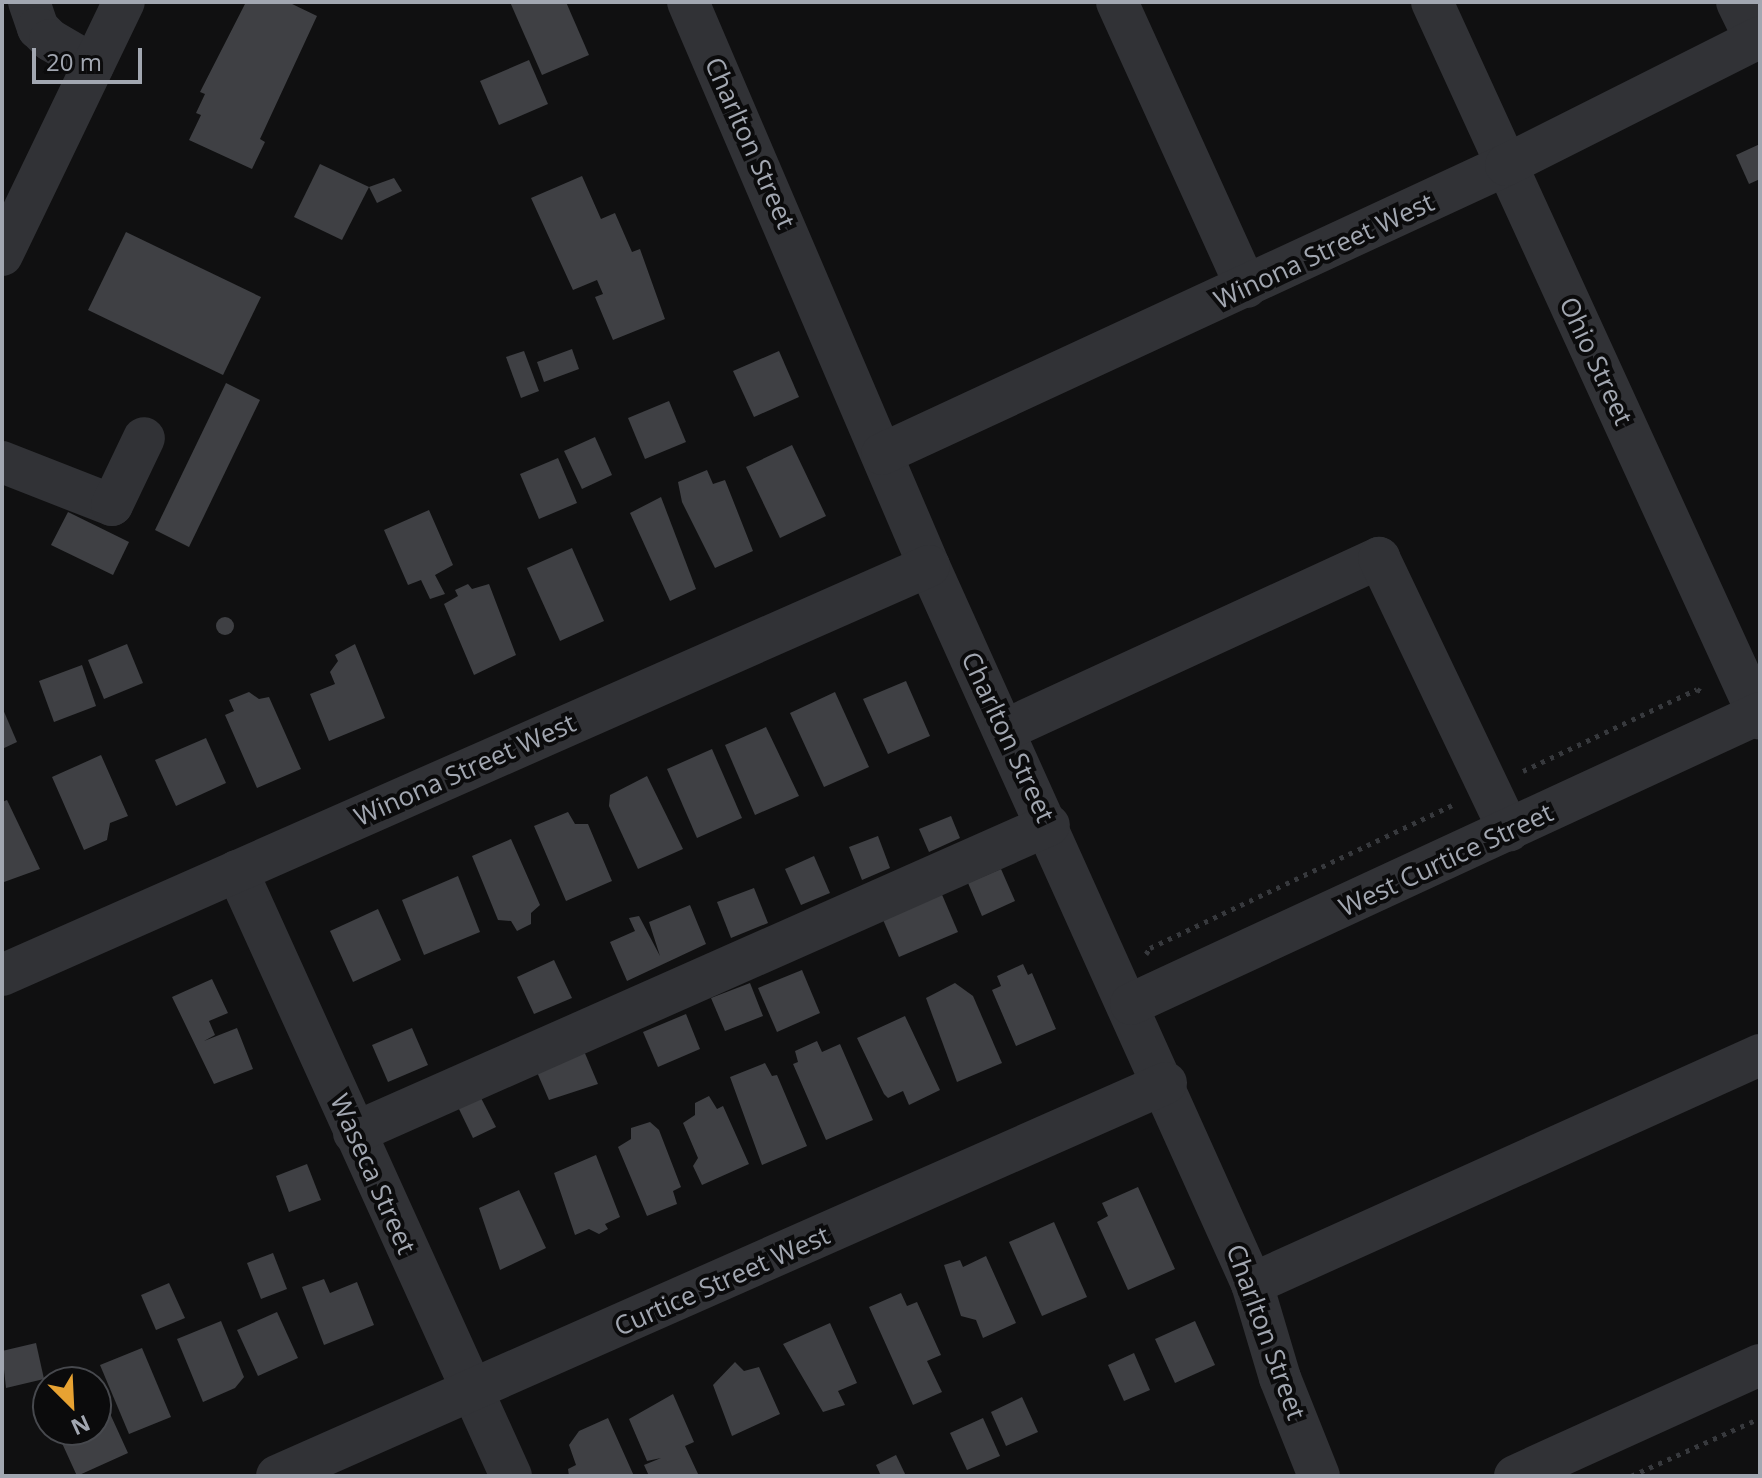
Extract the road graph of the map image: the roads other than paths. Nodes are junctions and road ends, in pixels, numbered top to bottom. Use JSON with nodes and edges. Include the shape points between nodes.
{"nodes":[{"id":1,"x":29,"y":2,"type":"edge"},
{"id":2,"x":124,"y":2,"type":"edge"},
{"id":3,"x":688,"y":2,"type":"edge"},
{"id":4,"x":1117,"y":2,"type":"edge"},
{"id":5,"x":1432,"y":2,"type":"edge"},
{"id":6,"x":1737,"y":2,"type":"edge"},
{"id":7,"x":1756,"y":49,"type":"edge"},
{"id":8,"x":93,"y":65,"type":"junction"},
{"id":9,"x":1506,"y":165,"type":"junction"},
{"id":10,"x":2,"y":255,"type":"edge"},
{"id":11,"x":1246,"y":287,"type":"junction"},
{"id":12,"x":144,"y":438,"type":"dead end"},
{"id":13,"x":882,"y":454,"type":"junction"},
{"id":14,"x":2,"y":462,"type":"edge"},
{"id":15,"x":929,"y":566,"type":"junction"},
{"id":16,"x":1759,"y":716,"type":"edge"},
{"id":17,"x":1005,"y":730,"type":"junction"},
{"id":18,"x":1049,"y":825,"type":"junction"},
{"id":19,"x":1509,"y":831,"type":"junction"},
{"id":20,"x":237,"y":871,"type":"junction"},
{"id":21,"x":2,"y":975,"type":"edge"},
{"id":22,"x":1131,"y":1004,"type":"junction"},
{"id":23,"x":1760,"y":1055,"type":"edge"},
{"id":24,"x":1166,"y":1083,"type":"junction"},
{"id":25,"x":354,"y":1133,"type":"junction"},
{"id":26,"x":1252,"y":1284,"type":"junction"},
{"id":27,"x":1760,"y":1365,"type":"edge"},
{"id":28,"x":473,"y":1392,"type":"junction"},
{"id":29,"x":277,"y":1476,"type":"edge"},
{"id":30,"x":511,"y":1476,"type":"edge"},
{"id":31,"x":1319,"y":1476,"type":"edge"},
{"id":32,"x":1515,"y":1476,"type":"edge"}],
"edges":[{"from":1,"to":8,"type":"street","via":[[38,28],[50,40]]},
{"from":2,"to":8,"type":"street"},
{"from":3,"to":13,"type":"street","name":"Charlton Street"},
{"from":4,"to":11,"type":"street"},
{"from":5,"to":9,"type":"street","name":"Ohio Street"},
{"from":6,"to":7,"type":"street"},
{"from":7,"to":9,"type":"street","name":"Winona Street West"},
{"from":8,"to":10,"type":"street"},
{"from":9,"to":11,"type":"street","name":"Winona Street West"},
{"from":9,"to":16,"type":"street","name":"Ohio Street"},
{"from":11,"to":13,"type":"street","name":"Winona Street West"},
{"from":12,"to":14,"type":"street","via":[[112,505]]},
{"from":13,"to":15,"type":"street","name":"Charlton Street"},
{"from":15,"to":17,"type":"street","name":"Charlton Street"},
{"from":15,"to":20,"type":"street","name":"Winona Street West"},
{"from":16,"to":19,"type":"street","name":"West Curtice Street"},
{"from":17,"to":18,"type":"street","name":"Charlton Street"},
{"from":17,"to":19,"type":"street","via":[[1379,558]]},
{"from":18,"to":22,"type":"street","name":"Charlton Street"},
{"from":18,"to":25,"type":"street"},
{"from":19,"to":22,"type":"street","name":"West Curtice Street"},
{"from":20,"to":21,"type":"street","name":"Winona Street West"},
{"from":20,"to":25,"type":"street","name":"Waseca Street"},
{"from":22,"to":24,"type":"street","name":"Charlton Street"},
{"from":23,"to":26,"type":"street"},
{"from":24,"to":26,"type":"street","name":"Charlton Street"},
{"from":24,"to":28,"type":"street","name":"Curtice Street West"},
{"from":25,"to":28,"type":"street","name":"Waseca Street"},
{"from":26,"to":31,"type":"street","name":"Charlton Street","via":[[1280,1378]]},
{"from":27,"to":32,"type":"street"},
{"from":28,"to":29,"type":"street","name":"Curtice Street West"},
{"from":28,"to":30,"type":"street","name":"Waseca Street"}]}
